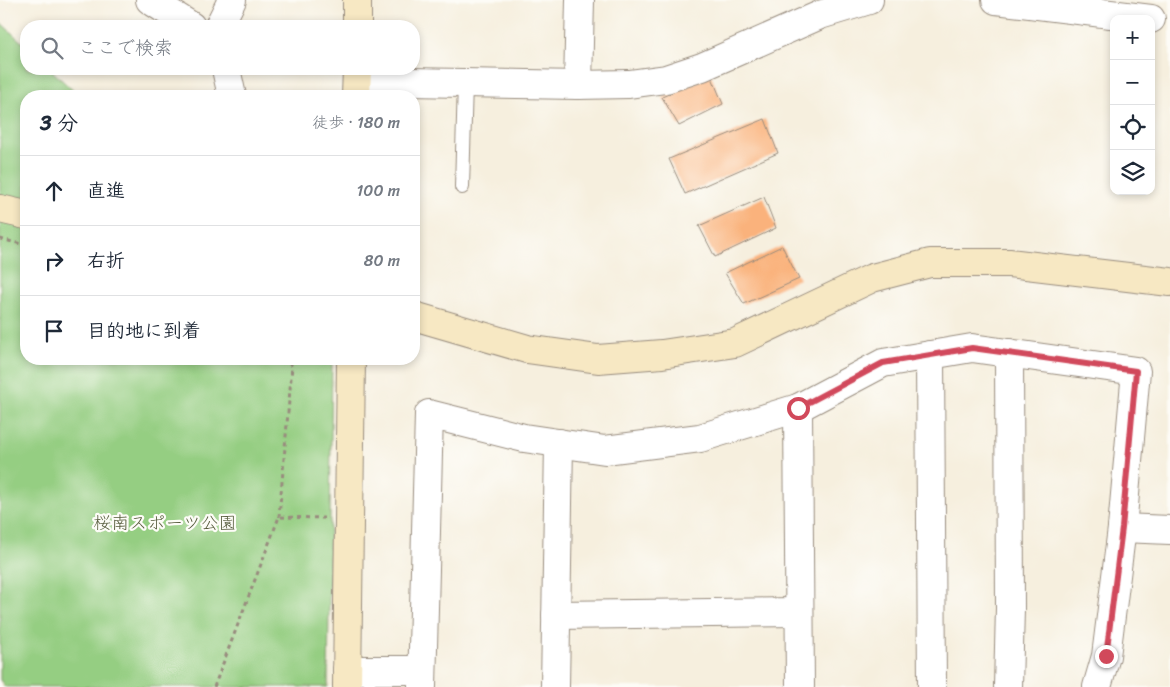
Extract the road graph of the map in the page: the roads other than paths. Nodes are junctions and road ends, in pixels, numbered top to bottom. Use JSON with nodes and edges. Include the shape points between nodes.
{"nodes":[{"id":1,"x":150,"y":0,"type":"edge"},
{"id":2,"x":232,"y":0,"type":"edge"},
{"id":3,"x":357,"y":0,"type":"edge"},
{"id":4,"x":580,"y":0,"type":"edge"},
{"id":5,"x":869,"y":0,"type":"edge"},
{"id":6,"x":996,"y":0,"type":"edge"},
{"id":7,"x":1037,"y":2,"type":"edge"},
{"id":8,"x":820,"y":8,"type":"edge"},
{"id":9,"x":1124,"y":15,"type":"edge"},
{"id":10,"x":1155,"y":19,"type":"edge"},
{"id":11,"x":182,"y":20,"type":"edge"},
{"id":12,"x":222,"y":20,"type":"edge"},
{"id":13,"x":357,"y":20,"type":"edge"},
{"id":14,"x":1170,"y":21,"type":"edge"},
{"id":15,"x":227,"y":75,"type":"edge"},
{"id":16,"x":357,"y":82,"type":"edge"},
{"id":17,"x":465,"y":83,"type":"junction"},
{"id":18,"x":578,"y":85,"type":"junction"},
{"id":19,"x":397,"y":89,"type":"edge"},
{"id":20,"x":231,"y":90,"type":"edge"},
{"id":21,"x":462,"y":187,"type":"dead end"},
{"id":22,"x":0,"y":209,"type":"edge"},
{"id":23,"x":20,"y":214,"type":"edge"},
{"id":24,"x":1170,"y":282,"type":"edge"},
{"id":25,"x":420,"y":318,"type":"edge"},
{"id":26,"x":1008,"y":353,"type":"junction"},
{"id":27,"x":930,"y":355,"type":"junction"},
{"id":28,"x":351,"y":365,"type":"edge"},
{"id":29,"x":798,"y":408,"type":"junction"},
{"id":30,"x":560,"y":443,"type":"junction"},
{"id":31,"x":1122,"y":528,"type":"junction"},
{"id":32,"x":1170,"y":530,"type":"edge"},
{"id":33,"x":799,"y":612,"type":"junction"},
{"id":34,"x":556,"y":615,"type":"junction"},
{"id":35,"x":422,"y":678,"type":"edge"},
{"id":36,"x":347,"y":679,"type":"edge"},
{"id":37,"x":554,"y":687,"type":"edge"},
{"id":38,"x":800,"y":687,"type":"edge"},
{"id":39,"x":932,"y":687,"type":"edge"},
{"id":40,"x":1008,"y":687,"type":"edge"},
{"id":41,"x":1097,"y":687,"type":"edge"}],
"edges":[{"from":1,"to":11,"type":"street"},
{"from":2,"to":12,"type":"street"},
{"from":3,"to":13,"type":"street"},
{"from":4,"to":18,"type":"street"},
{"from":5,"to":8,"type":"street"},
{"from":6,"to":7,"type":"street"},
{"from":7,"to":9,"type":"street"},
{"from":8,"to":18,"type":"street","via":[[702,67],[666,79]]},
{"from":10,"to":14,"type":"street"},
{"from":15,"to":20,"type":"street"},
{"from":16,"to":19,"type":"street"},
{"from":17,"to":18,"type":"street"},
{"from":17,"to":19,"type":"street"},
{"from":17,"to":21,"type":"lane"},
{"from":22,"to":23,"type":"street"},
{"from":24,"to":25,"type":"street","via":[[1009,263],[930,263],[872,278],[734,343],[662,354],[598,358],[527,349]]},
{"from":26,"to":27,"type":"street","via":[[972,348]]},
{"from":26,"to":31,"type":"street","via":[[1136,371]]},
{"from":26,"to":40,"type":"street"},
{"from":27,"to":29,"type":"street","via":[[883,363]]},
{"from":27,"to":39,"type":"street"},
{"from":28,"to":36,"type":"street"},
{"from":29,"to":30,"type":"street","via":[[700,438],[604,450]]},
{"from":29,"to":33,"type":"street"},
{"from":30,"to":34,"type":"street"},
{"from":30,"to":35,"type":"street","via":[[524,438],[429,414]]},
{"from":31,"to":32,"type":"street"},
{"from":31,"to":41,"type":"street","via":[[1106,656]]},
{"from":33,"to":34,"type":"street"},
{"from":33,"to":38,"type":"street"},
{"from":34,"to":37,"type":"street"},
{"from":35,"to":36,"type":"street"}]}
